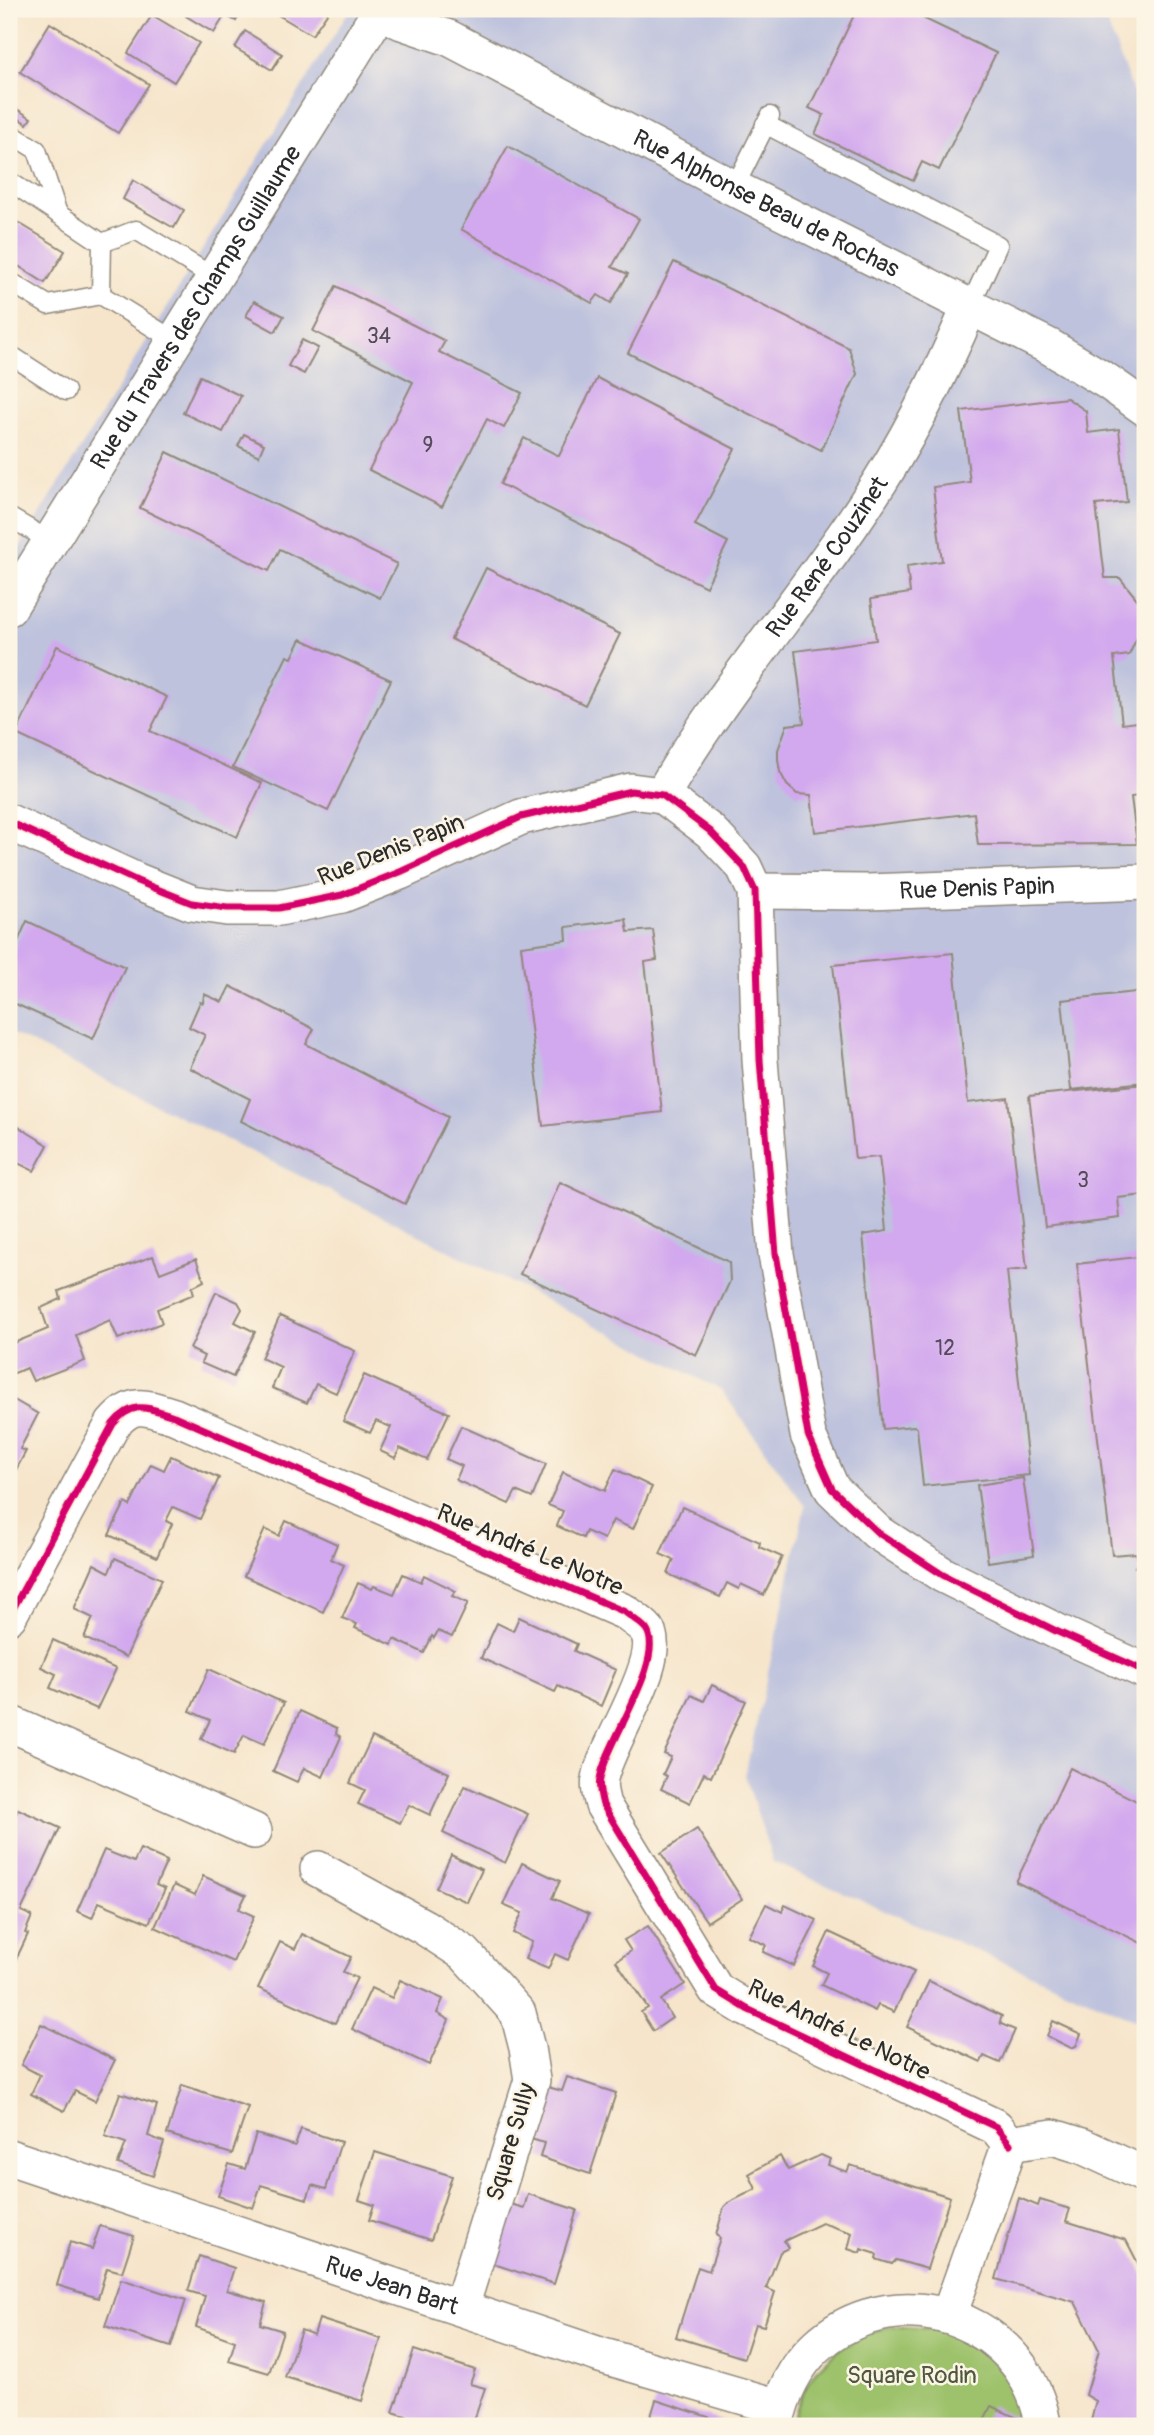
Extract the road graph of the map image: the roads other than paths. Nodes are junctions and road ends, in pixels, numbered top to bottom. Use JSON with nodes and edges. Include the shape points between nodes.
{"nodes":[{"id":1,"x":380,"y":10,"type":"edge"},
{"id":2,"x":9,"y":133,"type":"edge"},
{"id":3,"x":9,"y":181,"type":"edge"},
{"id":4,"x":734,"y":188,"type":"junction"},
{"id":5,"x":58,"y":214,"type":"junction"},
{"id":6,"x":102,"y":243,"type":"junction"},
{"id":7,"x":215,"y":278,"type":"junction"},
{"id":8,"x":9,"y":281,"type":"edge"},
{"id":9,"x":100,"y":295,"type":"junction"},
{"id":10,"x":970,"y":306,"type":"junction"},
{"id":11,"x":175,"y":341,"type":"junction"},
{"id":12,"x":9,"y":354,"type":"edge"},
{"id":13,"x":66,"y":391,"type":"dead end"},
{"id":14,"x":1145,"y":408,"type":"edge"},
{"id":15,"x":9,"y":517,"type":"edge"},
{"id":16,"x":50,"y":541,"type":"junction"},
{"id":17,"x":9,"y":608,"type":"edge"},
{"id":18,"x":662,"y":795,"type":"junction"},
{"id":19,"x":9,"y":822,"type":"edge"},
{"id":20,"x":1145,"y":882,"type":"edge"},
{"id":21,"x":755,"y":891,"type":"junction"},
{"id":22,"x":9,"y":1616,"type":"edge"},
{"id":23,"x":1145,"y":1671,"type":"edge"},
{"id":24,"x":9,"y":1723,"type":"edge"},
{"id":25,"x":254,"y":1831,"type":"dead end"},
{"id":26,"x":318,"y":1869,"type":"dead end"},
{"id":27,"x":1010,"y":2144,"type":"junction"},
{"id":28,"x":9,"y":2157,"type":"edge"},
{"id":29,"x":1145,"y":2175,"type":"edge"},
{"id":30,"x":461,"y":2307,"type":"junction"},
{"id":31,"x":949,"y":2315,"type":"junction"},
{"id":32,"x":777,"y":2417,"type":"edge"},
{"id":33,"x":1043,"y":2426,"type":"edge"}],
"edges":[{"from":1,"to":4,"type":"street","name":"Rue Alphonse Beau de Rochas","via":[[449,38]]},
{"from":1,"to":7,"type":"street","name":"Rue du Travers des Champs Guillaume"},
{"from":2,"to":5,"type":"lane","via":[[37,150]]},
{"from":3,"to":5,"type":"lane"},
{"from":4,"to":10,"type":"street","name":"Rue Alphonse Beau de Rochas"},
{"from":4,"to":10,"type":"lane","via":[[768,119],[998,246]]},
{"from":5,"to":6,"type":"lane"},
{"from":6,"to":7,"type":"lane","via":[[136,230]]},
{"from":6,"to":9,"type":"lane"},
{"from":7,"to":11,"type":"street","name":"Rue du Travers des Champs Guillaume"},
{"from":8,"to":9,"type":"lane","via":[[48,305]]},
{"from":9,"to":11,"type":"lane"},
{"from":10,"to":14,"type":"street","name":"Rue Alphonse Beau de Rochas","via":[[1050,347]]},
{"from":10,"to":18,"type":"street","name":"Rue René Couzinet","via":[[918,413],[867,502],[699,735]]},
{"from":11,"to":16,"type":"street","name":"Rue du Travers des Champs Guillaume"},
{"from":12,"to":13,"type":"lane"},
{"from":15,"to":16,"type":"lane"},
{"from":16,"to":17,"type":"street","name":"Rue du Travers des Champs Guillaume"},
{"from":18,"to":19,"type":"street","name":"Rue Denis Papin","via":[[631,791],[522,817],[342,895],[279,908],[227,908],[192,902]]},
{"from":18,"to":21,"type":"street","via":[[710,831],[744,867]]},
{"from":20,"to":21,"type":"street","name":"Rue Denis Papin","via":[[867,892]]},
{"from":21,"to":23,"type":"street","via":[[760,1060],[776,1254],[808,1435],[832,1489],[877,1532],[943,1575]]},
{"from":22,"to":27,"type":"street","name":"Rue André Le Notre","via":[[113,1424],[123,1412],[139,1406],[174,1416],[625,1612],[646,1629],[652,1646],[649,1666],[606,1755],[599,1782],[603,1805],[716,1990],[996,2127]]},
{"from":24,"to":25,"type":"street"},
{"from":26,"to":30,"type":"street","name":"Square Sully","via":[[464,1953],[518,2013],[532,2080]]},
{"from":27,"to":29,"type":"street","via":[[1053,2137]]},
{"from":27,"to":31,"type":"street"},
{"from":28,"to":30,"type":"street","name":"Rue Jean Bart"},
{"from":30,"to":32,"type":"street","name":"Rue Jean Bart"},
{"from":31,"to":32,"type":"street","via":[[914,2309],[879,2313],[845,2325],[816,2347],[794,2374]]},
{"from":31,"to":33,"type":"street","via":[[982,2330],[1009,2353],[1027,2378]]}]}
